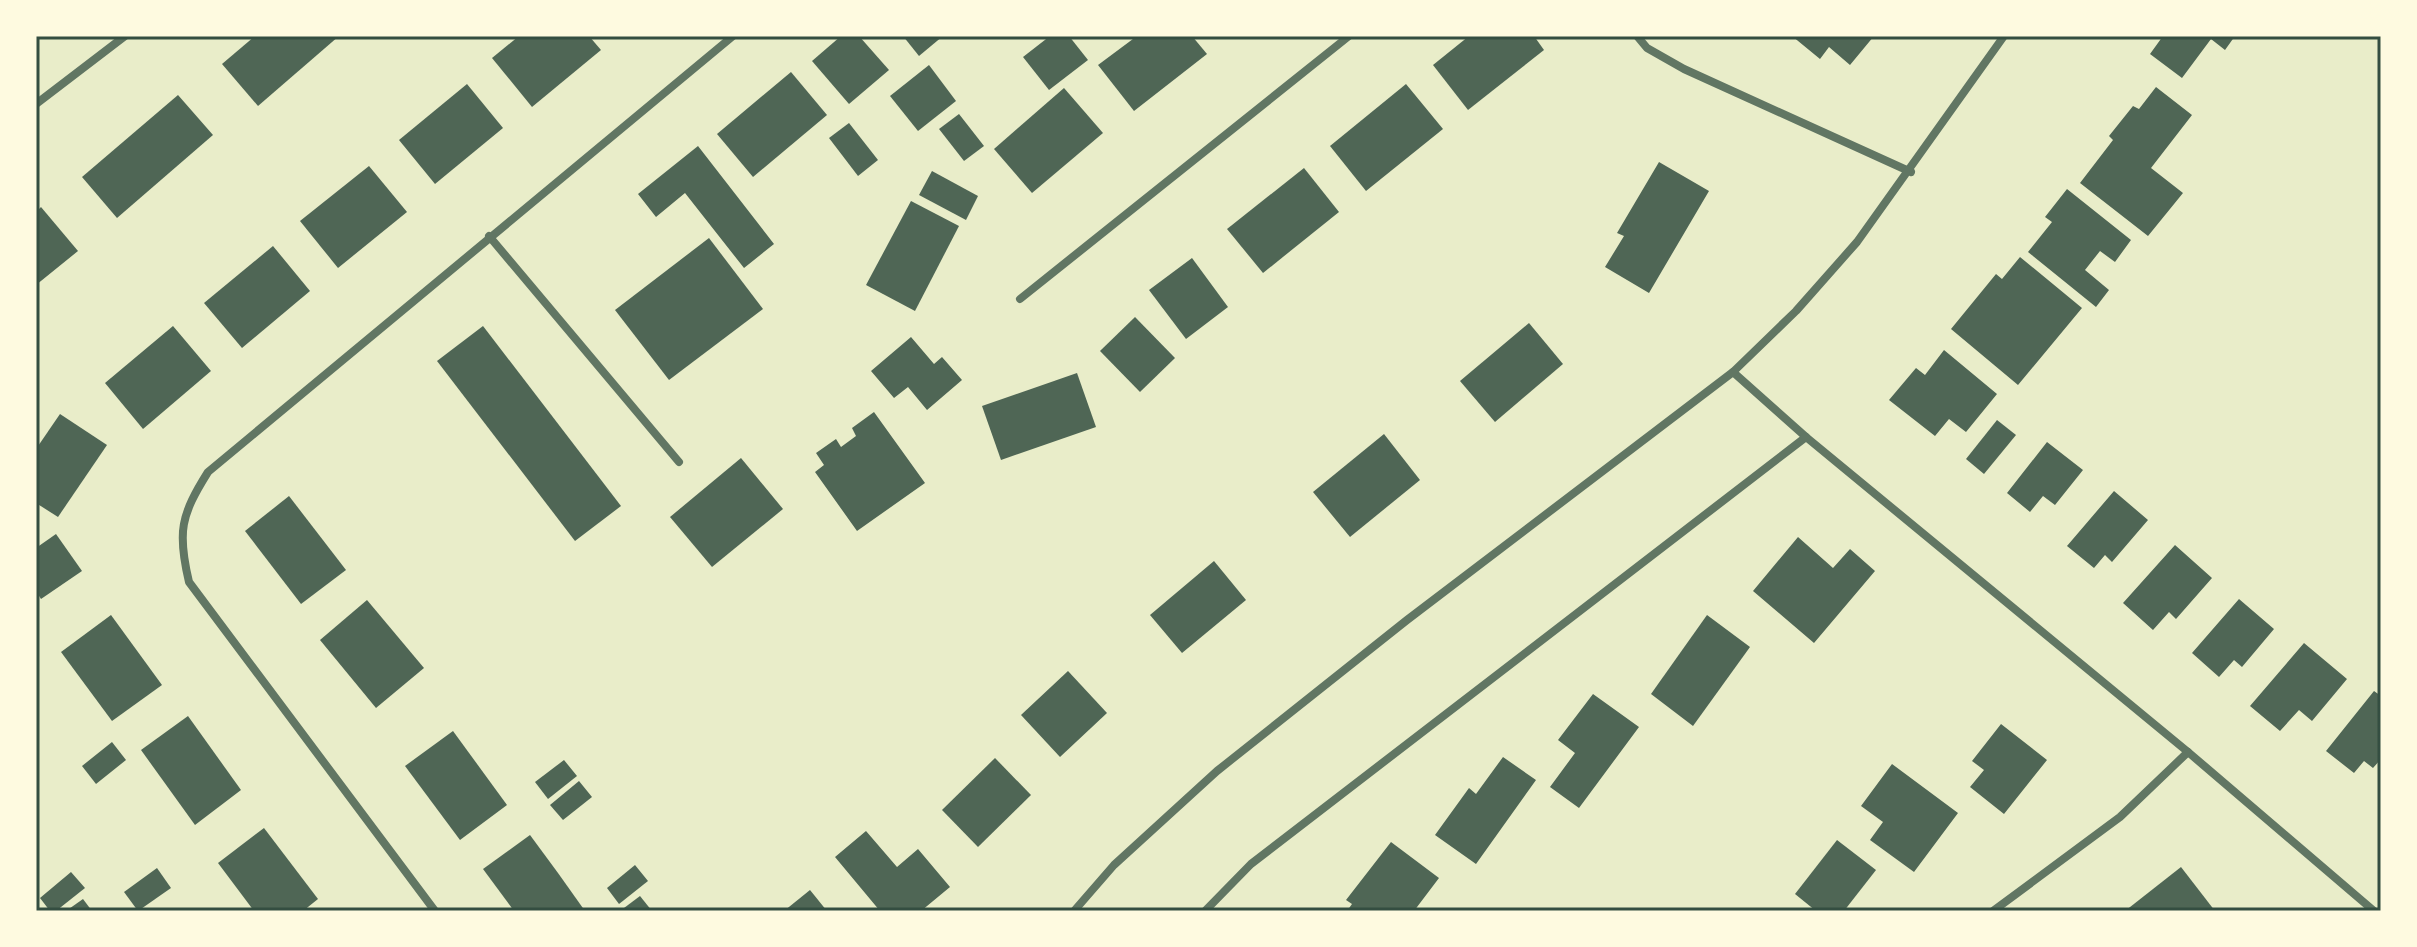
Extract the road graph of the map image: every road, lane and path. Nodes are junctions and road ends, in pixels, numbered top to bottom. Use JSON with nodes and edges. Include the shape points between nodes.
{"nodes":[{"id":1,"x":125,"y":36,"type":"edge"},
{"id":2,"x":733,"y":36,"type":"edge"},
{"id":3,"x":1349,"y":36,"type":"edge"},
{"id":4,"x":1637,"y":36,"type":"edge"},
{"id":5,"x":2004,"y":36,"type":"edge"},
{"id":6,"x":36,"y":104,"type":"edge"},
{"id":7,"x":1911,"y":172,"type":"junction"},
{"id":8,"x":489,"y":236,"type":"junction"},
{"id":9,"x":1020,"y":299,"type":"dead end"},
{"id":10,"x":1733,"y":372,"type":"junction"},
{"id":11,"x":1806,"y":437,"type":"junction"},
{"id":12,"x":679,"y":462,"type":"dead end"},
{"id":13,"x":2188,"y":752,"type":"junction"},
{"id":14,"x":435,"y":911,"type":"edge"},
{"id":15,"x":1074,"y":911,"type":"edge"},
{"id":16,"x":1205,"y":911,"type":"edge"},
{"id":17,"x":1993,"y":911,"type":"edge"},
{"id":18,"x":2374,"y":911,"type":"edge"}],
"edges":[{"from":1,"to":6,"type":"street"},
{"from":2,"to":8,"type":"street"},
{"from":3,"to":9,"type":"street"},
{"from":4,"to":7,"type":"street","via":[[1647,48],[1684,69]]},
{"from":5,"to":7,"type":"street"},
{"from":7,"to":10,"type":"street","via":[[1796,311]]},
{"from":8,"to":12,"type":"street"},
{"from":8,"to":14,"type":"street","via":[[208,472],[187,506],[181,548],[189,582]]},
{"from":10,"to":11,"type":"street"},
{"from":10,"to":15,"type":"street","via":[[1217,771],[1114,865]]},
{"from":11,"to":13,"type":"street"},
{"from":11,"to":16,"type":"street","via":[[1251,864]]},
{"from":13,"to":17,"type":"street","via":[[2120,817]]},
{"from":13,"to":18,"type":"street"}]}
